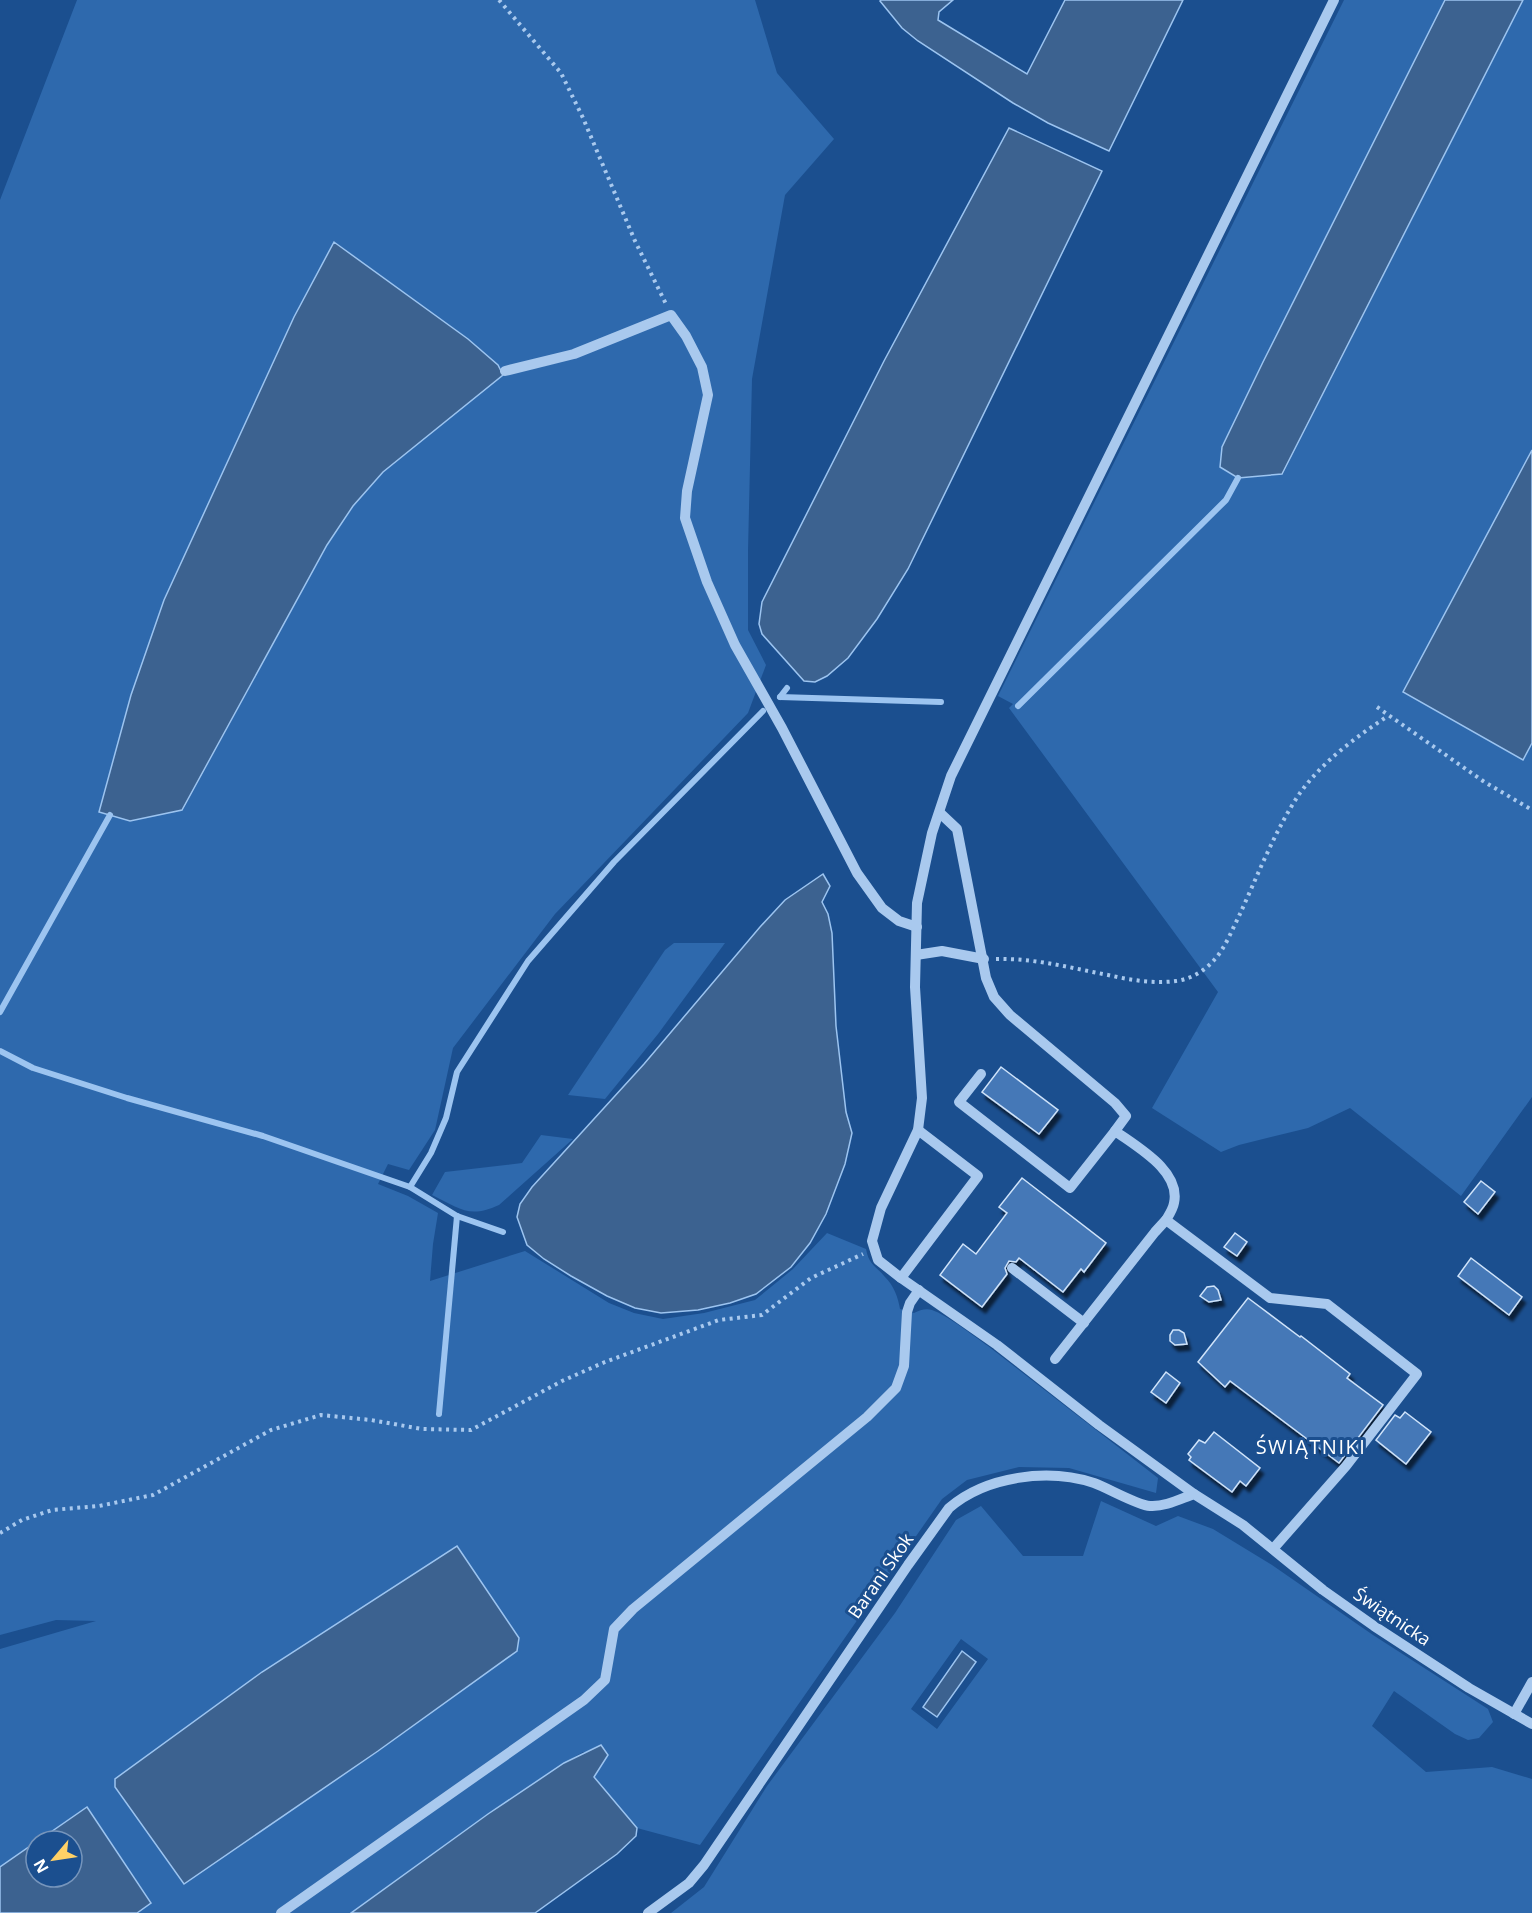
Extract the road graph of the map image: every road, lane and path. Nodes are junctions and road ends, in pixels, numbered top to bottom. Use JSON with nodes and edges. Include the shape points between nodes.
{"nodes":[{"id":1,"x":499,"y":0,"type":"edge"},
{"id":2,"x":1334,"y":0,"type":"edge"},
{"id":3,"x":671,"y":315,"type":"junction"},
{"id":4,"x":505,"y":371,"type":"dead end"},
{"id":5,"x":1377,"y":707,"type":"dead end"},
{"id":6,"x":1388,"y":716,"type":"junction"},
{"id":7,"x":1532,"y":810,"type":"edge"},
{"id":8,"x":940,"y":813,"type":"junction"},
{"id":9,"x":917,"y":927,"type":"junction"},
{"id":10,"x":916,"y":955,"type":"junction"},
{"id":11,"x":984,"y":959,"type":"junction"},
{"id":12,"x":981,"y":1074,"type":"dead end"},
{"id":13,"x":918,"y":1130,"type":"junction"},
{"id":14,"x":1115,"y":1131,"type":"junction"},
{"id":15,"x":1166,"y":1220,"type":"junction"},
{"id":16,"x":874,"y":1248,"type":"junction"},
{"id":17,"x":1012,"y":1268,"type":"dead end"},
{"id":18,"x":901,"y":1278,"type":"junction"},
{"id":19,"x":919,"y":1290,"type":"junction"},
{"id":20,"x":1084,"y":1323,"type":"junction"},
{"id":21,"x":1055,"y":1359,"type":"dead end"},
{"id":22,"x":1194,"y":1494,"type":"junction"},
{"id":23,"x":0,"y":1533,"type":"edge"},
{"id":24,"x":1273,"y":1549,"type":"junction"},
{"id":25,"x":1532,"y":1682,"type":"edge"},
{"id":26,"x":1514,"y":1714,"type":"junction"},
{"id":27,"x":1532,"y":1724,"type":"edge"},
{"id":28,"x":281,"y":1913,"type":"edge"},
{"id":29,"x":648,"y":1913,"type":"edge"}],
"edges":[{"from":1,"to":3,"type":"path","via":[[561,73]]},
{"from":2,"to":8,"type":"street","via":[[951,776]]},
{"from":3,"to":4,"type":"street","via":[[574,354]]},
{"from":3,"to":9,"type":"street","via":[[702,367],[708,395],[685,518],[707,582],[735,645],[857,873],[882,908],[899,921]]},
{"from":5,"to":6,"type":"path"},
{"from":6,"to":7,"type":"path"},
{"from":6,"to":11,"type":"path","via":[[1354,738],[1300,793],[1233,929],[1216,958],[1196,975],[1164,982],[1130,980],[1025,959]]},
{"from":8,"to":9,"type":"street","via":[[917,903]]},
{"from":8,"to":11,"type":"street","via":[[957,829]]},
{"from":9,"to":10,"type":"street"},
{"from":10,"to":11,"type":"street","via":[[942,951]]},
{"from":10,"to":13,"type":"street","via":[[922,1098]]},
{"from":11,"to":14,"type":"street","via":[[994,997],[1010,1015],[1126,1116]]},
{"from":12,"to":14,"type":"street","via":[[959,1102],[1070,1188]]},
{"from":13,"to":16,"type":"street","via":[[881,1208],[872,1241]]},
{"from":13,"to":18,"type":"street","via":[[978,1176]]},
{"from":14,"to":15,"type":"street","via":[[1160,1164],[1173,1182],[1175,1203]]},
{"from":15,"to":20,"type":"street"},
{"from":15,"to":24,"type":"street","via":[[1270,1298],[1327,1304],[1417,1374],[1346,1466]]},
{"from":16,"to":18,"type":"street","via":[[878,1260]]},
{"from":16,"to":23,"type":"path","via":[[811,1278],[762,1315],[719,1320],[605,1362],[471,1430],[422,1429],[321,1415],[271,1430],[153,1494],[99,1506],[52,1510]]},
{"from":17,"to":20,"type":"street"},
{"from":18,"to":19,"type":"street"},
{"from":19,"to":22,"type":"street"},
{"from":19,"to":28,"type":"street","via":[[907,1312],[904,1366],[896,1388],[867,1417],[633,1609],[614,1629],[605,1680],[584,1700]]},
{"from":20,"to":21,"type":"street"},
{"from":22,"to":24,"type":"street","name":"Świątnicka"},
{"from":22,"to":29,"type":"street","name":"Barani Skok","via":[[1148,1506],[1092,1483],[1044,1475],[989,1485],[958,1501],[908,1565],[704,1865],[689,1883]]},
{"from":24,"to":26,"type":"street","name":"Świątnicka","via":[[1323,1590],[1393,1638]]},
{"from":25,"to":26,"type":"street"},
{"from":26,"to":27,"type":"street","name":"Świątnicka"}]}
